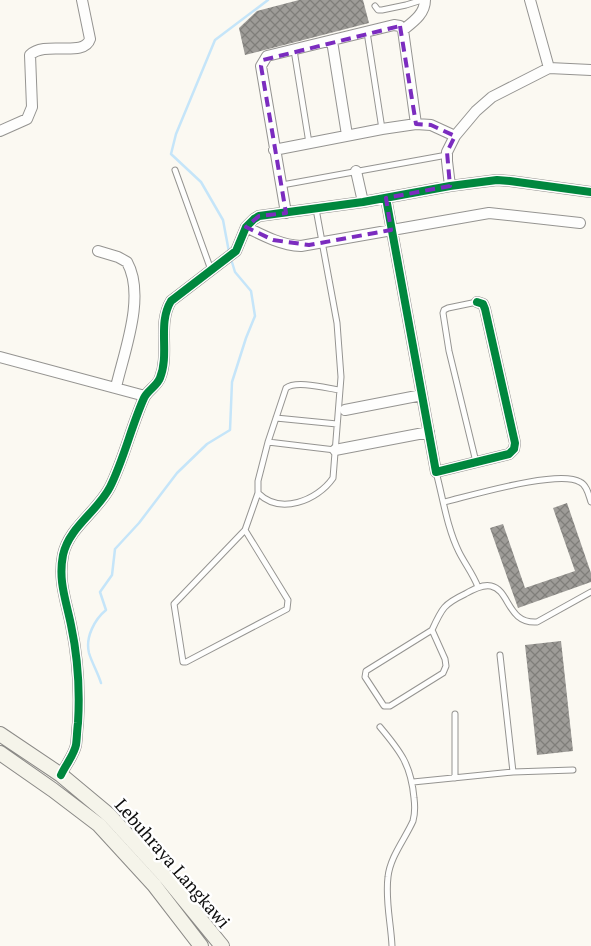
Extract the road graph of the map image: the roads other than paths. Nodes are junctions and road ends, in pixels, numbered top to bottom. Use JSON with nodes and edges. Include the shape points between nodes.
{"nodes":[{"id":1,"x":82,"y":0,"type":"edge"},
{"id":2,"x":423,"y":0,"type":"edge"},
{"id":3,"x":530,"y":0,"type":"edge"},
{"id":4,"x":375,"y":6,"type":"dead end"},
{"id":5,"x":403,"y":30,"type":"junction"},
{"id":6,"x":367,"y":32,"type":"junction"},
{"id":7,"x":332,"y":41,"type":"junction"},
{"id":8,"x":294,"y":50,"type":"junction"},
{"id":9,"x":549,"y":68,"type":"junction"},
{"id":10,"x":591,"y":70,"type":"edge"},
{"id":11,"x":416,"y":124,"type":"junction"},
{"id":12,"x":382,"y":129,"type":"junction"},
{"id":13,"x":0,"y":131,"type":"edge"},
{"id":14,"x":347,"y":135,"type":"junction"},
{"id":15,"x":455,"y":136,"type":"junction"},
{"id":16,"x":308,"y":143,"type":"junction"},
{"id":17,"x":274,"y":150,"type":"junction"},
{"id":18,"x":447,"y":155,"type":"junction"},
{"id":19,"x":176,"y":170,"type":"dead end"},
{"id":20,"x":356,"y":171,"type":"junction"},
{"id":21,"x":282,"y":185,"type":"junction"},
{"id":22,"x":450,"y":186,"type":"junction"},
{"id":23,"x":591,"y":192,"type":"edge"},
{"id":24,"x":386,"y":198,"type":"junction"},
{"id":25,"x":363,"y":202,"type":"junction"},
{"id":26,"x":316,"y":209,"type":"junction"},
{"id":27,"x":286,"y":213,"type":"junction"},
{"id":28,"x":580,"y":224,"type":"dead end"},
{"id":29,"x":246,"y":227,"type":"junction"},
{"id":30,"x":391,"y":230,"type":"junction"},
{"id":31,"x":322,"y":243,"type":"junction"},
{"id":32,"x":98,"y":251,"type":"dead end"},
{"id":33,"x":211,"y":270,"type":"junction"},
{"id":34,"x":477,"y":302,"type":"joint"},
{"id":35,"x":0,"y":356,"type":"edge"},
{"id":36,"x":116,"y":388,"type":"junction"},
{"id":37,"x":339,"y":390,"type":"junction"},
{"id":38,"x":422,"y":395,"type":"junction"},
{"id":39,"x":145,"y":396,"type":"junction"},
{"id":40,"x":346,"y":410,"type":"dead end"},
{"id":41,"x":276,"y":418,"type":"junction"},
{"id":42,"x":337,"y":424,"type":"junction"},
{"id":43,"x":429,"y":432,"type":"junction"},
{"id":44,"x":268,"y":442,"type":"junction"},
{"id":45,"x":335,"y":450,"type":"junction"},
{"id":46,"x":476,"y":463,"type":"junction"},
{"id":47,"x":436,"y":472,"type":"junction"},
{"id":48,"x":258,"y":493,"type":"junction"},
{"id":49,"x":444,"y":502,"type":"junction"},
{"id":50,"x":591,"y":502,"type":"edge"},
{"id":51,"x":245,"y":530,"type":"junction"},
{"id":52,"x":478,"y":587,"type":"junction"},
{"id":53,"x":591,"y":592,"type":"edge"},
{"id":54,"x":432,"y":630,"type":"junction"},
{"id":55,"x":500,"y":655,"type":"dead end"},
{"id":56,"x":455,"y":714,"type":"dead end"},
{"id":57,"x":380,"y":727,"type":"dead end"},
{"id":58,"x":0,"y":734,"type":"edge"},
{"id":59,"x":0,"y":753,"type":"edge"},
{"id":60,"x":573,"y":770,"type":"dead end"},
{"id":61,"x":513,"y":772,"type":"junction"},
{"id":62,"x":60,"y":776,"type":"junction"},
{"id":63,"x":455,"y":778,"type":"junction"},
{"id":64,"x":413,"y":782,"type":"junction"},
{"id":65,"x":164,"y":876,"type":"junction"},
{"id":66,"x":154,"y":885,"type":"junction"},
{"id":67,"x":201,"y":946,"type":"edge"},
{"id":68,"x":222,"y":946,"type":"edge"},
{"id":69,"x":392,"y":946,"type":"edge"}],
"edges":[{"from":1,"to":13,"type":"street","via":[[89,43],[76,48],[34,51],[30,55],[30,116]]},
{"from":2,"to":4,"type":"lane","via":[[382,10]]},
{"from":2,"to":5,"type":"street","via":[[425,7],[422,13]]},
{"from":3,"to":9,"type":"street"},
{"from":5,"to":6,"type":"street","via":[[394,25]]},
{"from":5,"to":11,"type":"street"},
{"from":6,"to":7,"type":"street"},
{"from":6,"to":12,"type":"lane"},
{"from":7,"to":8,"type":"street"},
{"from":7,"to":14,"type":"street"},
{"from":8,"to":16,"type":"lane"},
{"from":8,"to":17,"type":"street","via":[[267,56],[261,66]]},
{"from":9,"to":10,"type":"street"},
{"from":9,"to":15,"type":"street","via":[[492,97]]},
{"from":11,"to":12,"type":"street"},
{"from":11,"to":15,"type":"street","via":[[432,125]]},
{"from":12,"to":14,"type":"street"},
{"from":14,"to":16,"type":"street"},
{"from":15,"to":18,"type":"street"},
{"from":16,"to":17,"type":"street"},
{"from":17,"to":21,"type":"street"},
{"from":18,"to":20,"type":"lane"},
{"from":18,"to":22,"type":"street"},
{"from":19,"to":33,"type":"lane"},
{"from":20,"to":21,"type":"lane"},
{"from":20,"to":25,"type":"street"},
{"from":21,"to":27,"type":"street"},
{"from":22,"to":23,"type":"street","via":[[510,180]]},
{"from":22,"to":24,"type":"street"},
{"from":24,"to":25,"type":"street"},
{"from":24,"to":30,"type":"street"},
{"from":25,"to":26,"type":"street"},
{"from":26,"to":27,"type":"street"},
{"from":26,"to":31,"type":"lane"},
{"from":27,"to":29,"type":"street","via":[[259,216]]},
{"from":28,"to":30,"type":"street","via":[[495,213]]},
{"from":29,"to":31,"type":"street","via":[[292,245]]},
{"from":29,"to":33,"type":"street","via":[[236,252]]},
{"from":30,"to":31,"type":"street"},
{"from":30,"to":38,"type":"street"},
{"from":31,"to":37,"type":"lane","via":[[337,323]]},
{"from":32,"to":36,"type":"street","via":[[127,262],[133,278],[134,316]]},
{"from":33,"to":39,"type":"street","via":[[171,301],[166,309],[164,368],[159,381]]},
{"from":34,"to":46,"type":"lane","via":[[448,308],[443,313]]},
{"from":34,"to":46,"type":"street","via":[[485,309],[515,443],[509,454]]},
{"from":35,"to":36,"type":"street"},
{"from":36,"to":39,"type":"street"},
{"from":37,"to":41,"type":"lane","via":[[290,385]]},
{"from":37,"to":42,"type":"lane"},
{"from":38,"to":40,"type":"street"},
{"from":38,"to":43,"type":"street"},
{"from":39,"to":62,"type":"street","via":[[110,486],[77,529],[63,555],[63,594],[77,658],[79,699],[76,747]]},
{"from":41,"to":42,"type":"lane"},
{"from":41,"to":44,"type":"lane"},
{"from":42,"to":45,"type":"lane"},
{"from":43,"to":45,"type":"street"},
{"from":43,"to":47,"type":"street"},
{"from":44,"to":45,"type":"lane"},
{"from":44,"to":48,"type":"lane"},
{"from":45,"to":48,"type":"lane","via":[[333,478],[312,498],[293,504],[265,499]]},
{"from":46,"to":47,"type":"street"},
{"from":47,"to":49,"type":"lane"},
{"from":48,"to":51,"type":"lane"},
{"from":49,"to":50,"type":"lane","via":[[541,479],[561,478],[580,482],[587,489]]},
{"from":49,"to":52,"type":"lane","via":[[459,552]]},
{"from":51,"to":51,"type":"lane","via":[[174,604],[183,662],[287,609],[288,600]]},
{"from":52,"to":53,"type":"lane","via":[[491,586],[500,591],[508,606],[528,623],[538,622]]},
{"from":52,"to":54,"type":"lane","via":[[449,602]]},
{"from":54,"to":54,"type":"lane","via":[[445,659],[442,673],[390,706],[384,706],[365,676],[366,671]]},
{"from":55,"to":61,"type":"lane"},
{"from":56,"to":63,"type":"lane"},
{"from":57,"to":64,"type":"lane","via":[[400,751]]},
{"from":58,"to":62,"type":"main road","name":"Lebuhraya Langkawi"},
{"from":59,"to":66,"type":"main road","name":"Lebuhraya Langkawi","via":[[99,825]]},
{"from":60,"to":61,"type":"lane"},
{"from":61,"to":63,"type":"lane"},
{"from":62,"to":65,"type":"main road","name":"Lebuhraya Langkawi","via":[[110,815]]},
{"from":63,"to":64,"type":"lane"},
{"from":64,"to":69,"type":"lane","via":[[413,820],[388,875]]},
{"from":65,"to":66,"type":"main road"},
{"from":65,"to":68,"type":"main road","name":"Lebuhraya Langkawi"},
{"from":66,"to":67,"type":"main road","name":"Lebuhraya Langkawi"}]}
